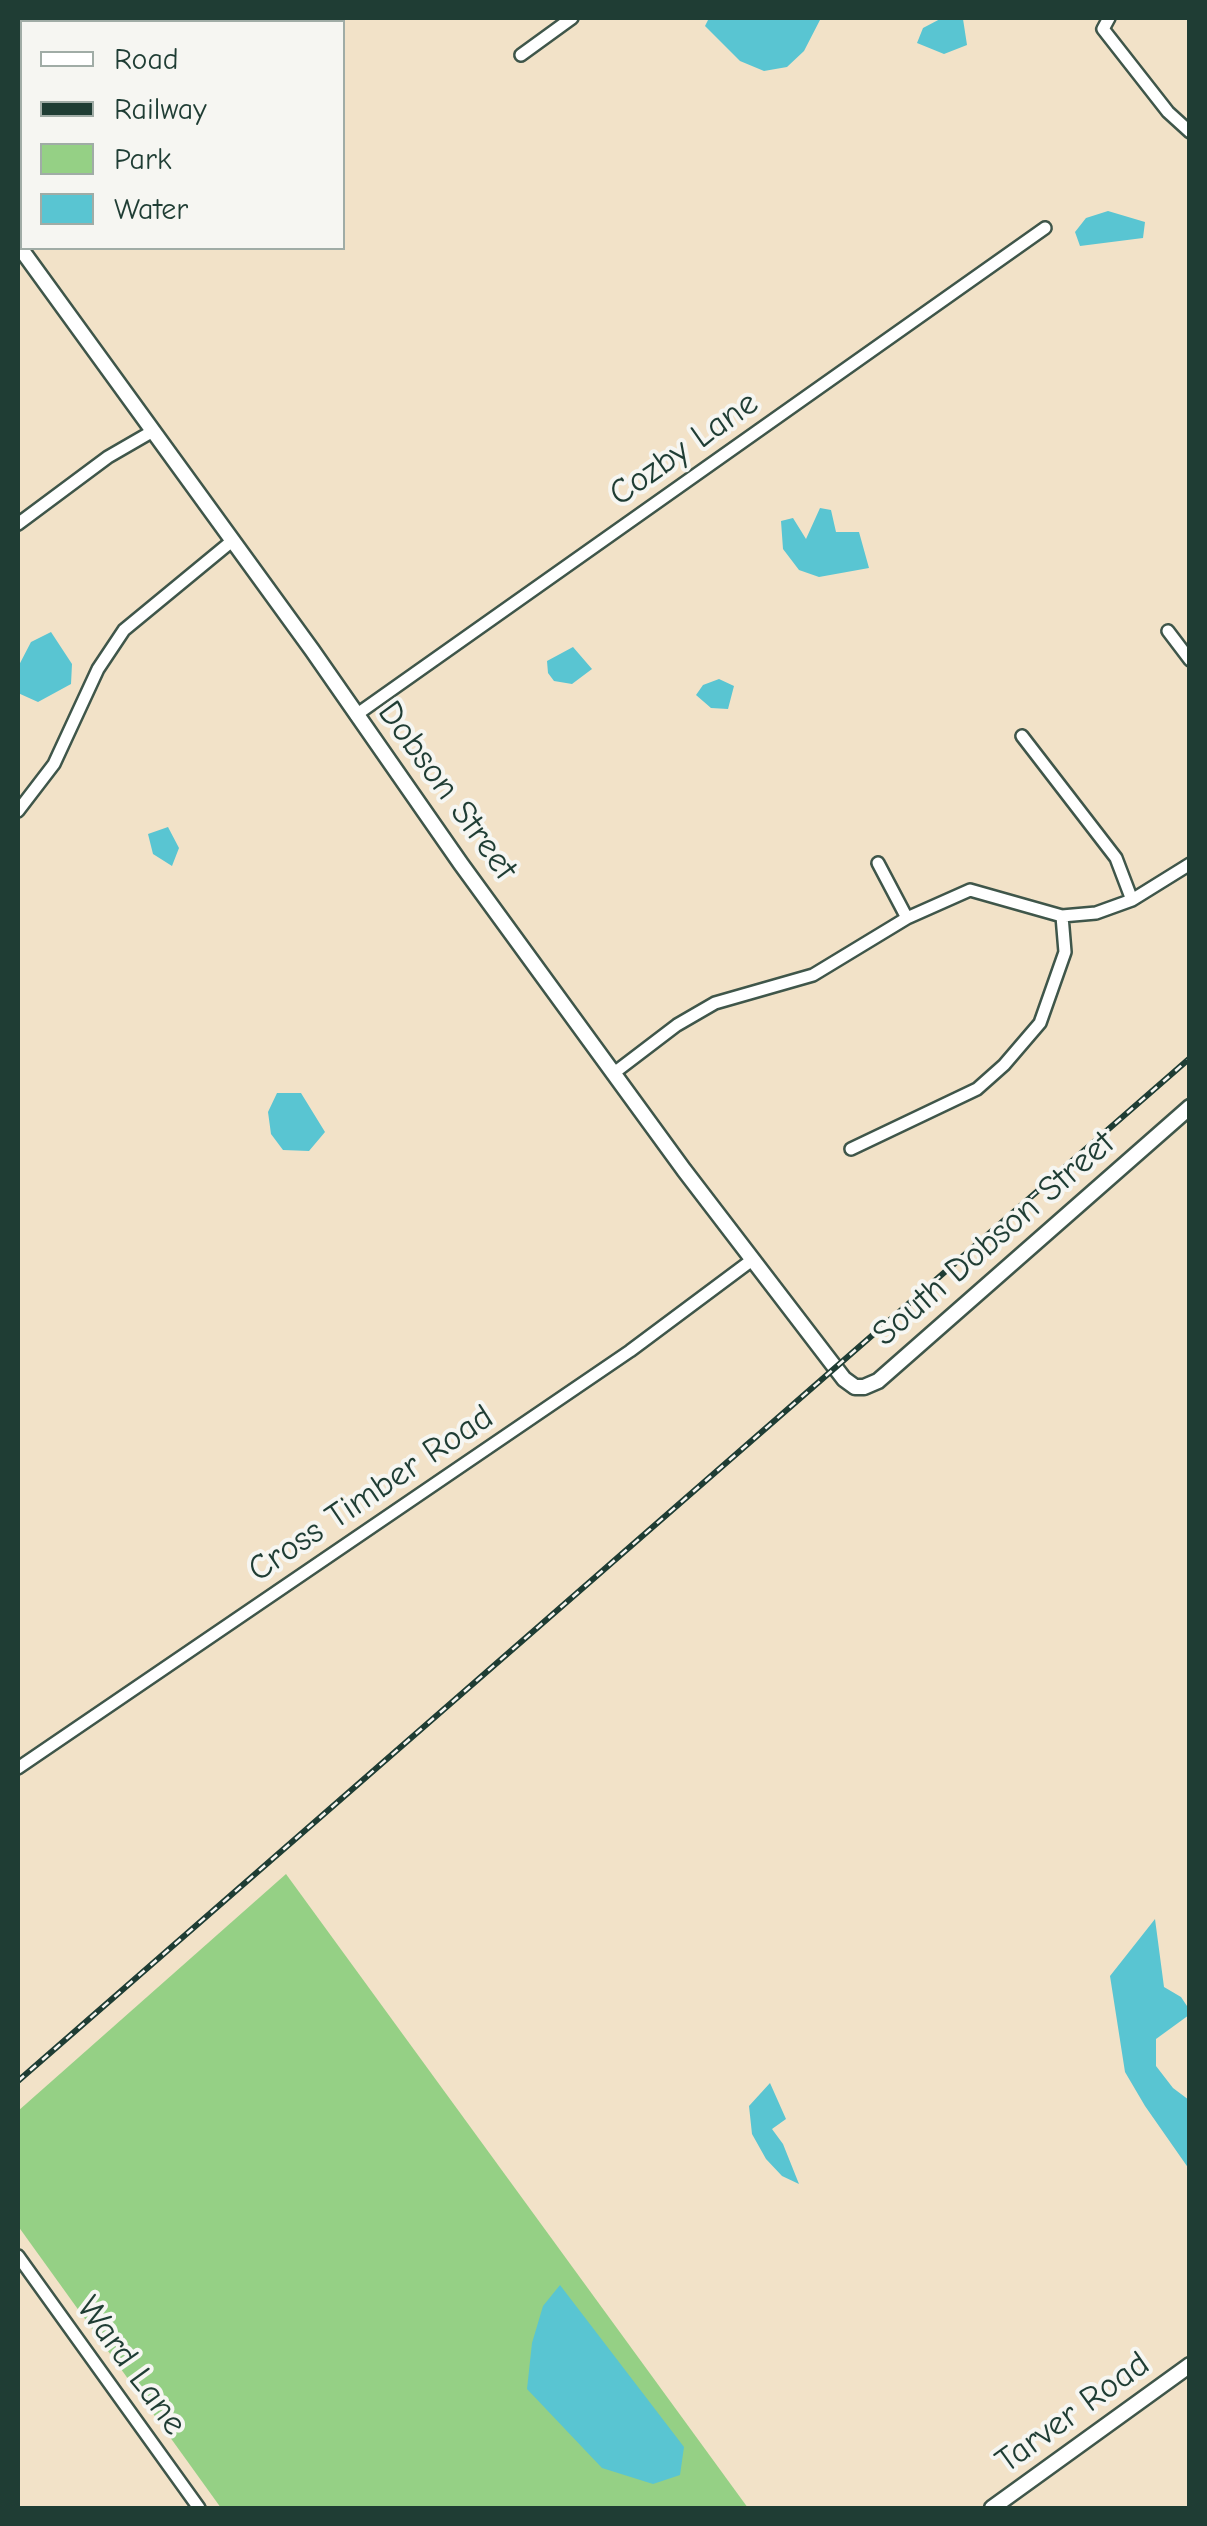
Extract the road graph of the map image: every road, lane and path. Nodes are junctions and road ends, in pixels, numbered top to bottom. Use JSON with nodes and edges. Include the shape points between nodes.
{"nodes":[{"id":1,"x":572,"y":18,"type":"edge"},
{"id":2,"x":1108,"y":18,"type":"edge"},
{"id":3,"x":521,"y":54,"type":"dead end"},
{"id":4,"x":1190,"y":132,"type":"edge"},
{"id":5,"x":1045,"y":228,"type":"dead end"},
{"id":6,"x":22,"y":250,"type":"edge"},
{"id":7,"x":152,"y":431,"type":"junction"},
{"id":8,"x":18,"y":524,"type":"edge"},
{"id":9,"x":232,"y":542,"type":"junction"},
{"id":10,"x":1168,"y":631,"type":"dead end"},
{"id":11,"x":1190,"y":660,"type":"edge"},
{"id":12,"x":356,"y":715,"type":"junction"},
{"id":13,"x":1022,"y":736,"type":"dead end"},
{"id":14,"x":18,"y":812,"type":"edge"},
{"id":15,"x":878,"y":863,"type":"dead end"},
{"id":16,"x":1190,"y":864,"type":"edge"},
{"id":17,"x":1132,"y":900,"type":"junction"},
{"id":18,"x":1062,"y":916,"type":"junction"},
{"id":19,"x":907,"y":918,"type":"junction"},
{"id":20,"x":614,"y":1073,"type":"junction"},
{"id":21,"x":1190,"y":1107,"type":"edge"},
{"id":22,"x":851,"y":1149,"type":"dead end"},
{"id":23,"x":752,"y":1260,"type":"junction"},
{"id":24,"x":834,"y":1368,"type":"joint"},
{"id":25,"x":18,"y":1768,"type":"edge"},
{"id":26,"x":18,"y":2256,"type":"edge"},
{"id":27,"x":1190,"y":2366,"type":"edge"},
{"id":28,"x":199,"y":2508,"type":"edge"},
{"id":29,"x":992,"y":2508,"type":"edge"}],
"edges":[{"from":1,"to":3,"type":"street"},
{"from":2,"to":4,"type":"street","via":[[1103,30]]},
{"from":5,"to":12,"type":"street","name":"Cozby Lane"},
{"from":6,"to":7,"type":"street","name":"Dobson Street"},
{"from":7,"to":8,"type":"street"},
{"from":7,"to":9,"type":"street","name":"Dobson Street"},
{"from":9,"to":12,"type":"street","name":"Dobson Street"},
{"from":9,"to":14,"type":"street","via":[[124,630],[54,764]]},
{"from":10,"to":11,"type":"street"},
{"from":12,"to":20,"type":"street","name":"Dobson Street"},
{"from":13,"to":17,"type":"street","via":[[1116,858]]},
{"from":15,"to":19,"type":"street"},
{"from":16,"to":17,"type":"street"},
{"from":17,"to":18,"type":"street"},
{"from":18,"to":19,"type":"street","via":[[970,890]]},
{"from":18,"to":22,"type":"street","via":[[1065,952],[1040,1022],[1004,1065],[977,1089]]},
{"from":19,"to":20,"type":"street","via":[[813,975],[716,1003]]},
{"from":20,"to":23,"type":"street","name":"Dobson Street"},
{"from":21,"to":24,"type":"street","name":"South Dobson Street","via":[[878,1380],[855,1387]]},
{"from":23,"to":24,"type":"street","name":"Dobson Street"},
{"from":23,"to":25,"type":"street","name":"Cross Timber Road","via":[[630,1351]]},
{"from":26,"to":28,"type":"street","name":"Ward Lane"},
{"from":27,"to":29,"type":"street","name":"Tarver Road"}]}
